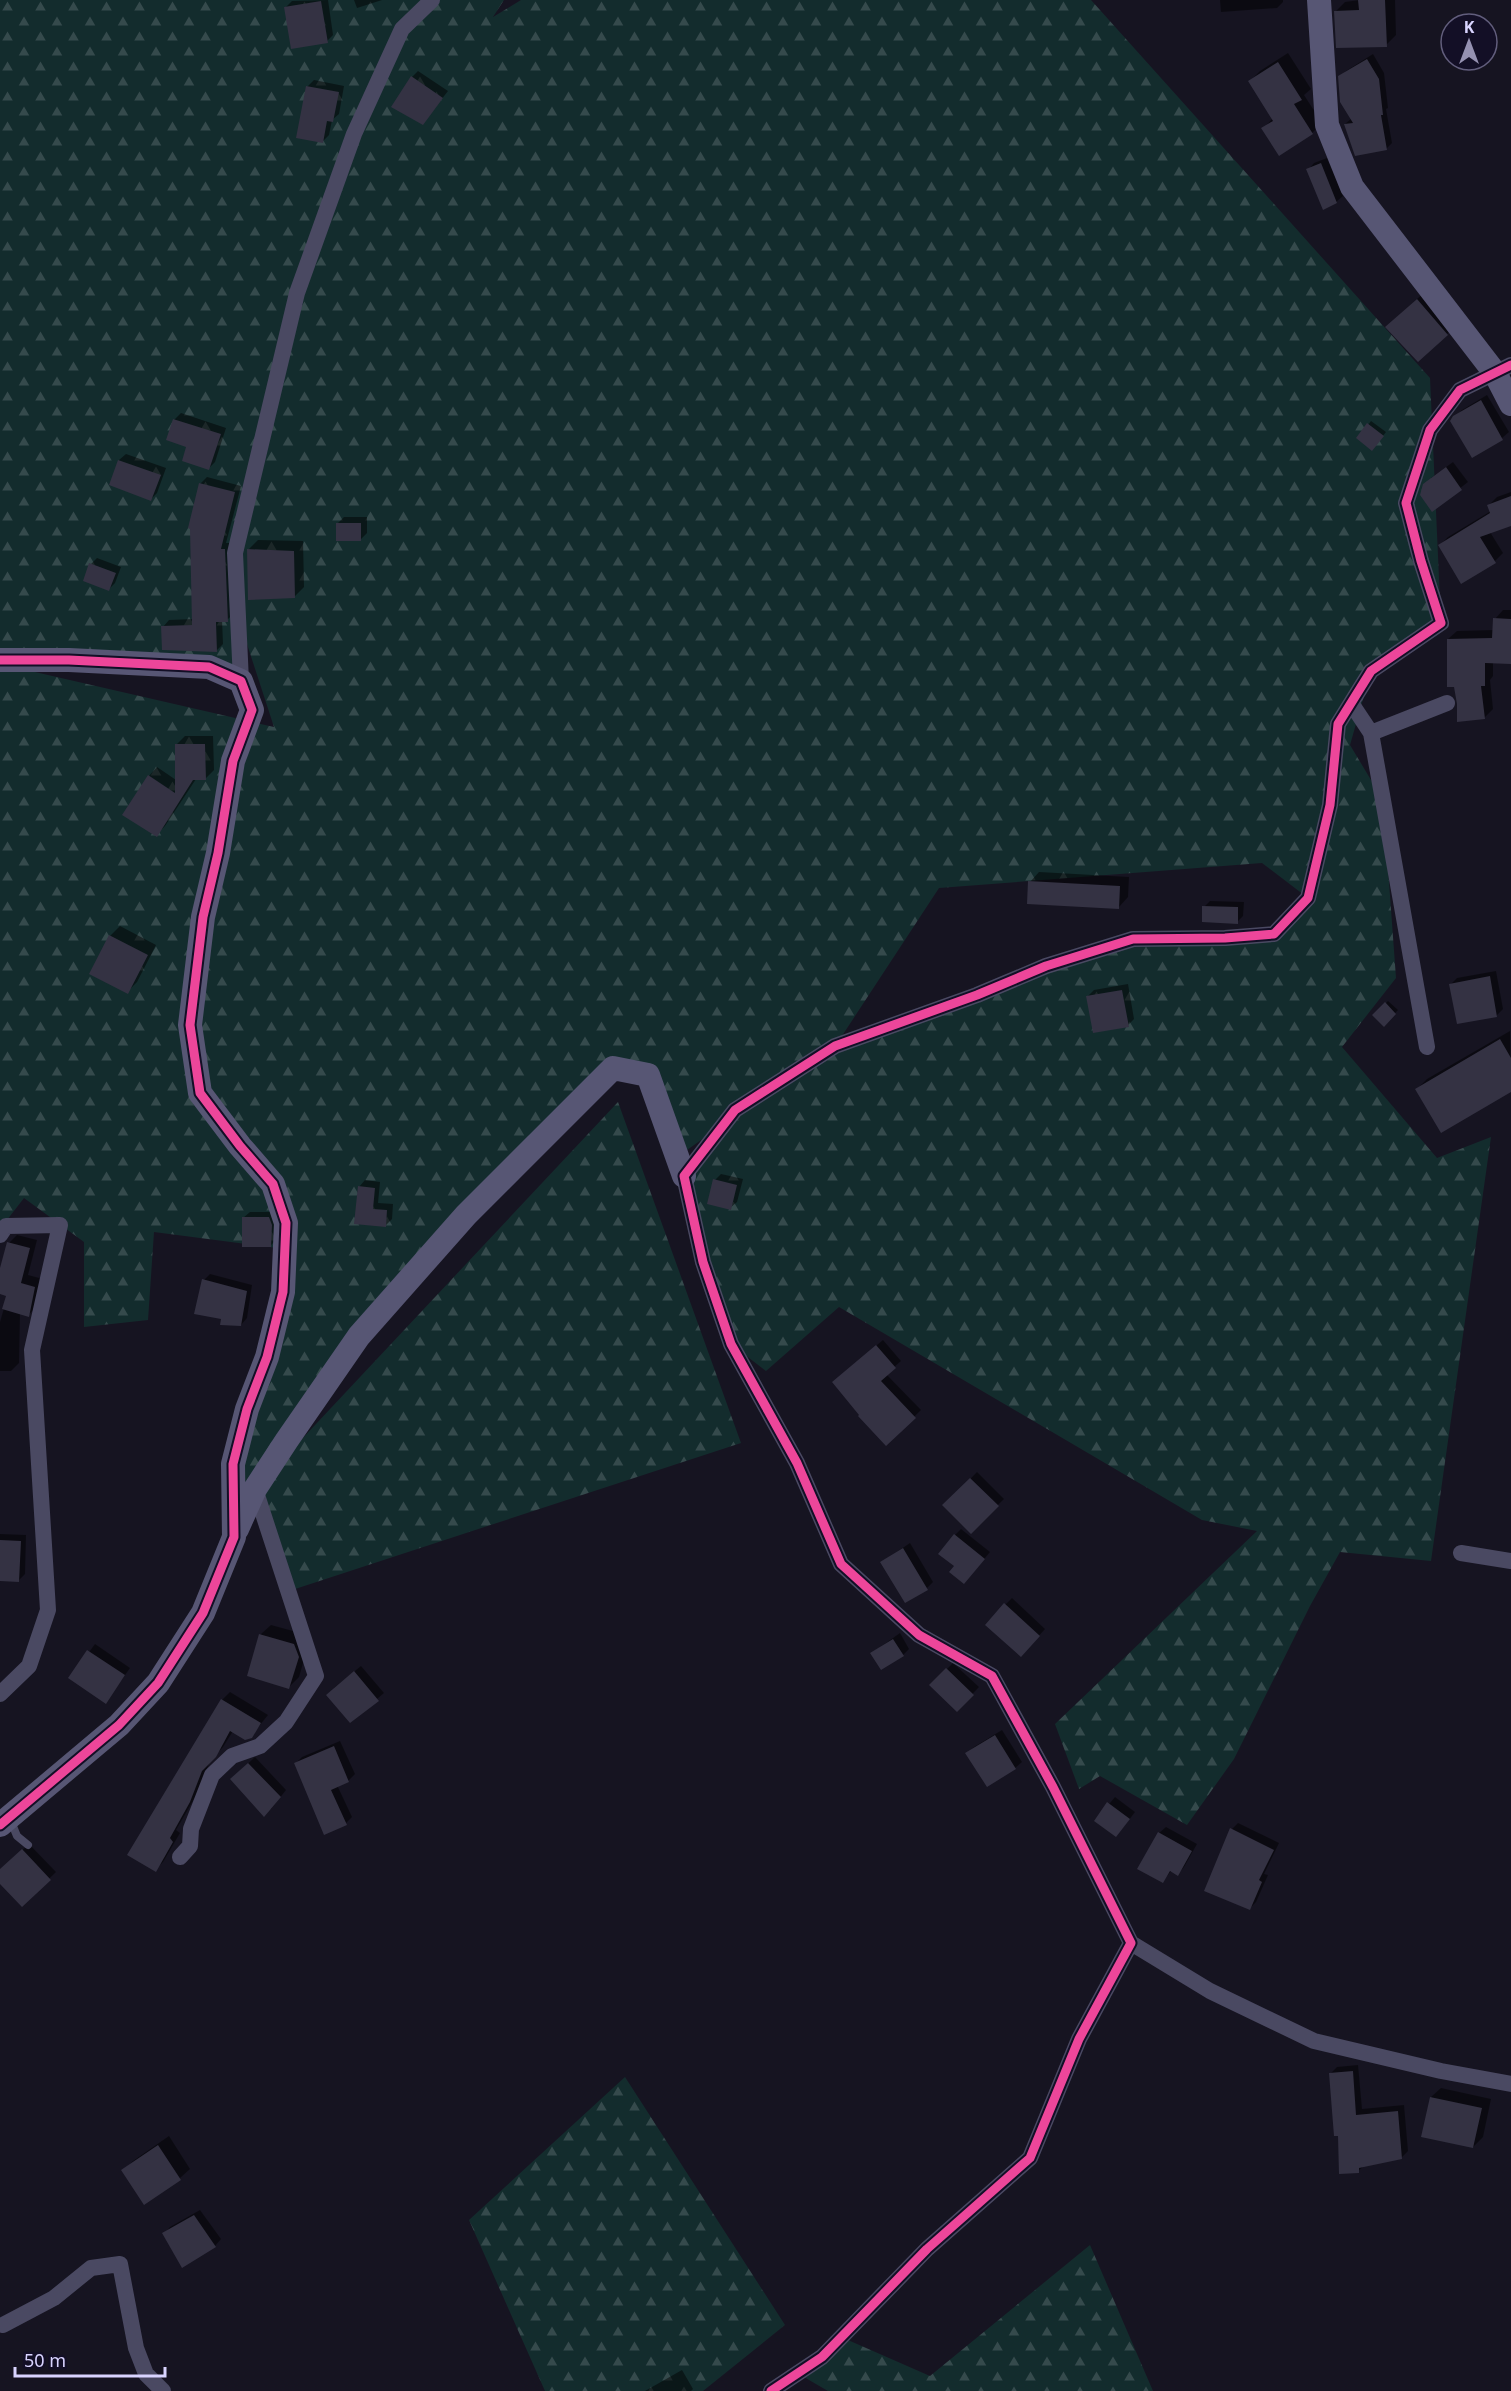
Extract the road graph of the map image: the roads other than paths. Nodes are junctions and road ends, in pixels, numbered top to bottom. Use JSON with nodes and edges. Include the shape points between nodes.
{"nodes":[{"id":1,"x":432,"y":0,"type":"edge"},
{"id":2,"x":1319,"y":0,"type":"edge"},
{"id":3,"x":1503,"y":369,"type":"edge"},
{"id":4,"x":1511,"y":404,"type":"edge"},
{"id":5,"x":0,"y":660,"type":"edge"},
{"id":6,"x":241,"y":681,"type":"junction"},
{"id":7,"x":1350,"y":703,"type":"junction"},
{"id":8,"x":1447,"y":704,"type":"dead end"},
{"id":9,"x":1371,"y":733,"type":"junction"},
{"id":10,"x":1427,"y":1047,"type":"dead end"},
{"id":11,"x":684,"y":1176,"type":"junction"},
{"id":12,"x":0,"y":1235,"type":"edge"},
{"id":13,"x":255,"y":1490,"type":"junction"},
{"id":14,"x":234,"y":1537,"type":"junction"},
{"id":15,"x":1461,"y":1553,"type":"dead end"},
{"id":16,"x":1511,"y":1561,"type":"edge"},
{"id":17,"x":0,"y":1694,"type":"edge"},
{"id":18,"x":5,"y":1822,"type":"edge"},
{"id":19,"x":28,"y":1845,"type":"dead end"},
{"id":20,"x":180,"y":1857,"type":"dead end"},
{"id":21,"x":1131,"y":1943,"type":"junction"},
{"id":22,"x":1511,"y":2084,"type":"edge"},
{"id":23,"x":1,"y":2326,"type":"edge"},
{"id":24,"x":163,"y":2391,"type":"edge"},
{"id":25,"x":771,"y":2391,"type":"edge"}],
"edges":[{"from":1,"to":6,"type":"street","via":[[402,29],[354,134],[297,293],[236,553]]},
{"from":2,"to":3,"type":"street","via":[[1326,125],[1352,187]]},
{"from":3,"to":4,"type":"street"},
{"from":3,"to":7,"type":"street","via":[[1460,390],[1430,430],[1406,503],[1441,623],[1371,671]]},
{"from":5,"to":6,"type":"street","via":[[209,667]]},
{"from":6,"to":14,"type":"street","via":[[252,710],[233,761],[218,853],[202,917],[189,1025],[200,1093],[273,1184],[286,1223],[283,1292],[233,1464]]},
{"from":7,"to":9,"type":"street"},
{"from":7,"to":11,"type":"street","via":[[1338,724],[1330,805],[1308,898],[1274,934],[1133,939],[1046,966],[835,1046],[735,1110]]},
{"from":8,"to":9,"type":"street"},
{"from":9,"to":10,"type":"street"},
{"from":11,"to":13,"type":"street","via":[[648,1075],[613,1068],[466,1215],[359,1336]]},
{"from":11,"to":21,"type":"street","via":[[704,1262],[731,1344],[797,1463],[841,1564],[919,1635],[992,1676]]},
{"from":12,"to":17,"type":"street","via":[[6,1226],[60,1225],[32,1350],[48,1610],[28,1666]]},
{"from":13,"to":14,"type":"street"},
{"from":13,"to":20,"type":"street","via":[[316,1676],[286,1722],[260,1746],[232,1756],[212,1775],[191,1828],[189,1846]]},
{"from":14,"to":18,"type":"street","via":[[203,1613],[158,1683],[119,1725]]},
{"from":15,"to":16,"type":"street"},
{"from":18,"to":19,"type":"lane"},
{"from":21,"to":22,"type":"street","via":[[1210,1991],[1314,2041]]},
{"from":21,"to":25,"type":"street","via":[[1079,2039],[1030,2158],[927,2249],[822,2357]]},
{"from":23,"to":24,"type":"street","via":[[54,2298],[91,2268],[120,2264],[136,2348],[146,2374]]}]}
